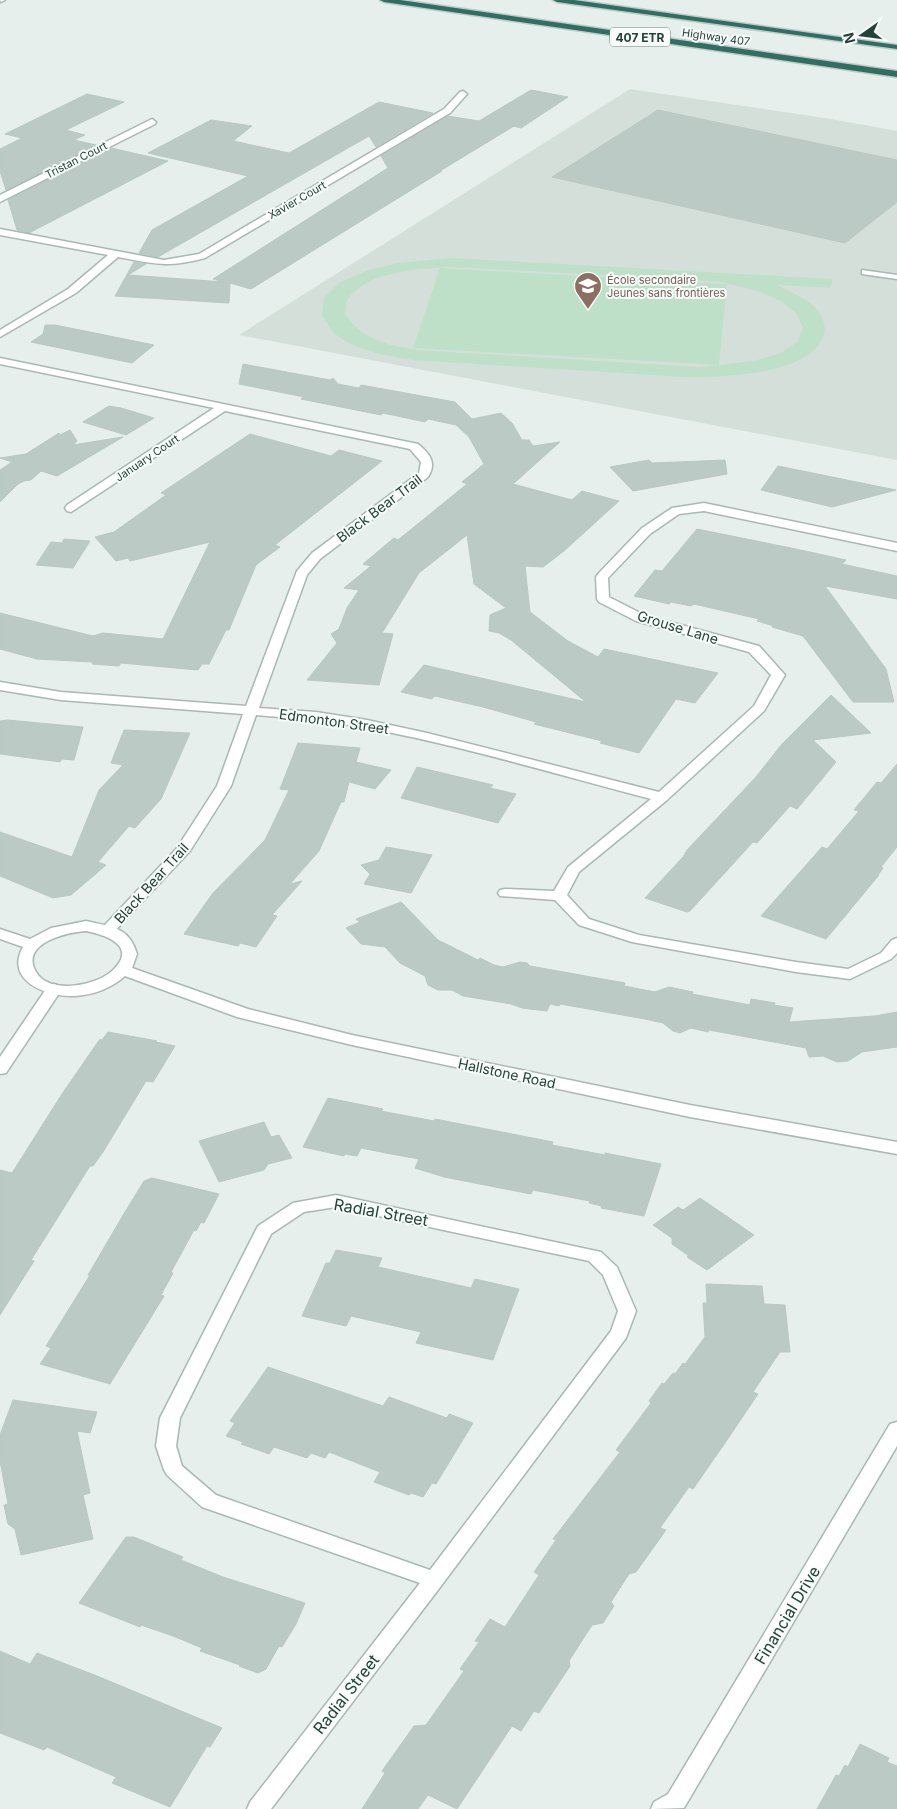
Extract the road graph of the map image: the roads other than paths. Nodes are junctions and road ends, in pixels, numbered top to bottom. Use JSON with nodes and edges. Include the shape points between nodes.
{"nodes":[{"id":1,"x":384,"y":0,"type":"edge"},
{"id":2,"x":558,"y":0,"type":"edge"},
{"id":3,"x":897,"y":47,"type":"edge"},
{"id":4,"x":897,"y":74,"type":"edge"},
{"id":5,"x":463,"y":94,"type":"dead end"},
{"id":6,"x":152,"y":122,"type":"dead end"},
{"id":7,"x":0,"y":199,"type":"edge"},
{"id":8,"x":0,"y":232,"type":"edge"},
{"id":9,"x":116,"y":254,"type":"junction"},
{"id":10,"x":865,"y":272,"type":"dead end"},
{"id":11,"x":897,"y":277,"type":"edge"},
{"id":12,"x":0,"y":334,"type":"edge"},
{"id":13,"x":0,"y":361,"type":"edge"},
{"id":14,"x":223,"y":407,"type":"junction"},
{"id":15,"x":71,"y":508,"type":"dead end"},
{"id":16,"x":897,"y":546,"type":"edge"},
{"id":17,"x":0,"y":686,"type":"edge"},
{"id":18,"x":252,"y":711,"type":"junction"},
{"id":19,"x":662,"y":797,"type":"junction"},
{"id":20,"x":505,"y":893,"type":"dead end"},
{"id":21,"x":559,"y":896,"type":"junction"},
{"id":22,"x":108,"y":930,"type":"junction"},
{"id":23,"x":0,"y":934,"type":"edge"},
{"id":24,"x":897,"y":943,"type":"edge"},
{"id":25,"x":34,"y":944,"type":"junction"},
{"id":26,"x":124,"y":970,"type":"junction"},
{"id":27,"x":54,"y":989,"type":"junction"},
{"id":28,"x":0,"y":1069,"type":"edge"},
{"id":29,"x":897,"y":1148,"type":"edge"},
{"id":30,"x":897,"y":1429,"type":"edge"},
{"id":31,"x":434,"y":1580,"type":"junction"},
{"id":32,"x":671,"y":1806,"type":"edge"},
{"id":33,"x":258,"y":1809,"type":"edge"}],
"edges":[{"from":1,"to":4,"type":"highway","name":"Highway 407","number":"407 ETR"},
{"from":2,"to":3,"type":"highway","name":"Highway 407","number":"407 ETR"},
{"from":5,"to":9,"type":"street","name":"Xavier Court","via":[[447,111],[202,256],[164,263]]},
{"from":6,"to":7,"type":"street","name":"Tristan Court"},
{"from":8,"to":9,"type":"street"},
{"from":9,"to":12,"type":"street","via":[[72,291]]},
{"from":10,"to":11,"type":"lane"},
{"from":13,"to":14,"type":"street","name":"Black Bear Trail"},
{"from":14,"to":15,"type":"street","name":"January Court"},
{"from":14,"to":18,"type":"street","name":"Black Bear Trail","via":[[414,446],[428,462],[424,475],[316,556],[301,574]]},
{"from":16,"to":19,"type":"street","name":"Grouse Lane","via":[[704,507],[676,511],[646,531],[602,577],[603,599],[640,618],[754,650],[778,675],[759,708]]},
{"from":17,"to":18,"type":"street","name":"Edmonton Street","via":[[61,696]]},
{"from":18,"to":19,"type":"street","name":"Edmonton Street","via":[[367,724]]},
{"from":18,"to":22,"type":"street","name":"Black Bear Trail","via":[[224,786],[183,850]]},
{"from":19,"to":21,"type":"street","name":"Grouse Lane","via":[[573,870]]},
{"from":20,"to":21,"type":"street"},
{"from":21,"to":24,"type":"street","via":[[584,922],[637,939],[796,967],[850,974],[886,956]]},
{"from":22,"to":25,"type":"street","via":[[86,926],[62,929]]},
{"from":22,"to":26,"type":"street","via":[[125,941],[129,948],[130,955]]},
{"from":23,"to":25,"type":"street"},
{"from":25,"to":27,"type":"street","via":[[25,960],[26,968],[36,981]]},
{"from":26,"to":27,"type":"street","via":[[107,984],[95,988]]},
{"from":26,"to":29,"type":"street","name":"Hallstone Road","via":[[243,1013],[352,1040],[690,1111]]},
{"from":27,"to":28,"type":"street"},
{"from":30,"to":32,"type":"street","name":"Financial Drive"},
{"from":31,"to":31,"type":"street","name":"Radial Street","via":[[619,1333],[627,1311],[611,1272],[595,1256],[336,1201],[299,1207],[264,1230],[170,1418],[166,1446],[174,1470],[209,1501]]},
{"from":31,"to":33,"type":"street","name":"Radial Street"}]}
